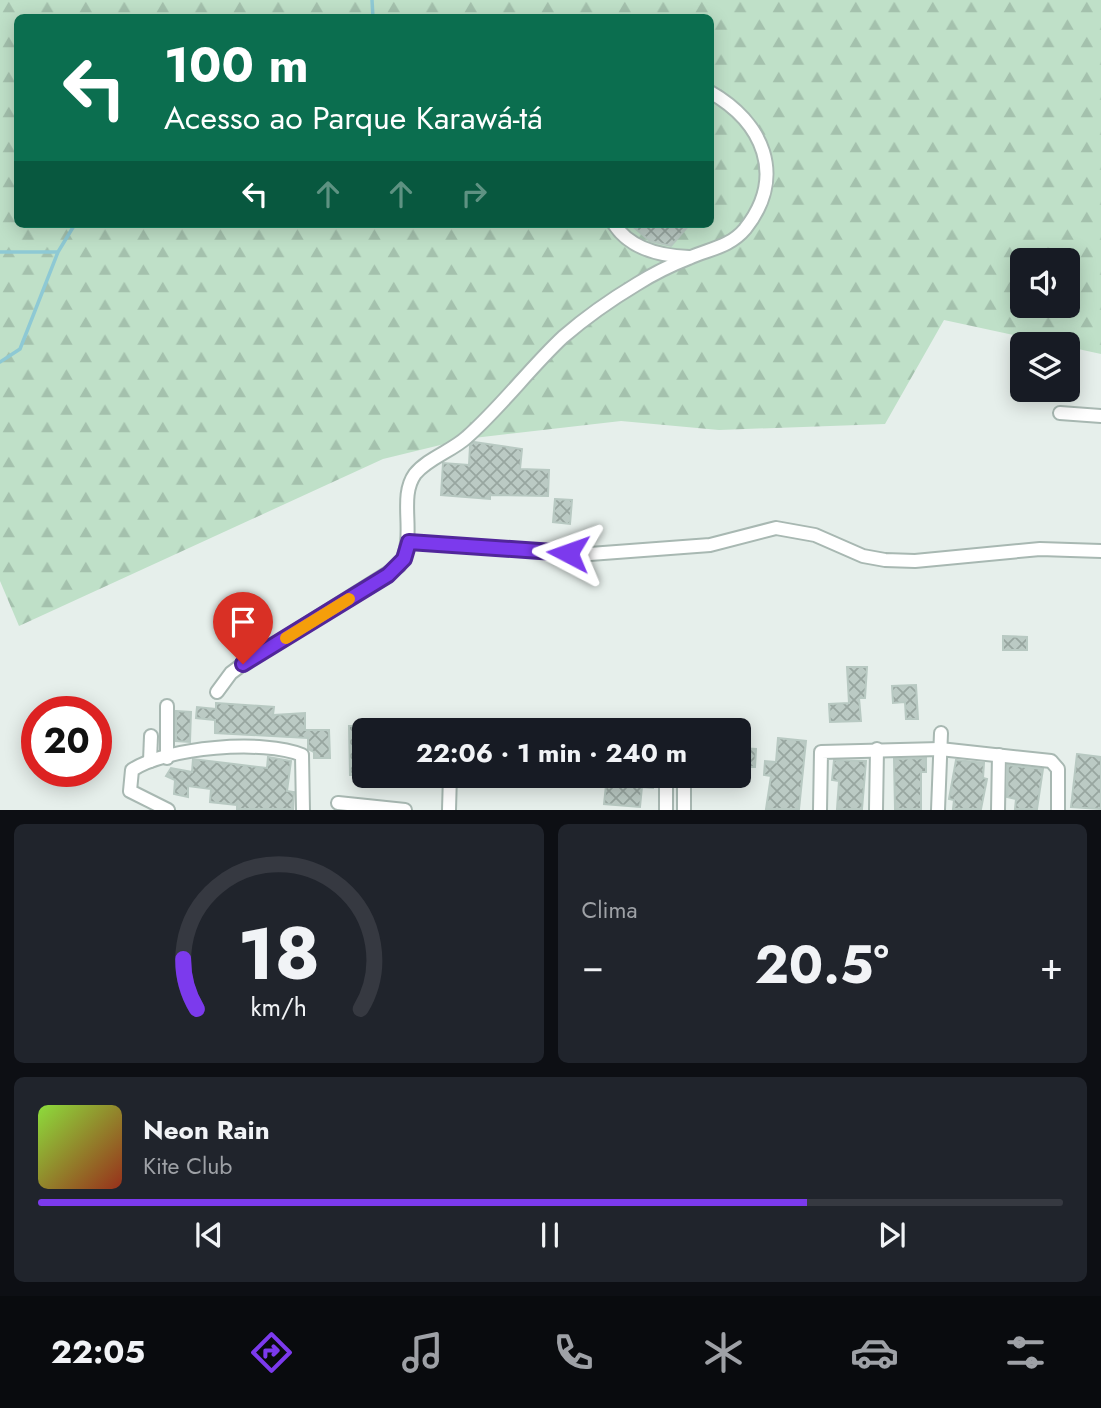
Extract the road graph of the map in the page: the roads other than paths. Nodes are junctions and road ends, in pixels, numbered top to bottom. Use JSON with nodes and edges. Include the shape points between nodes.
{"nodes":[{"id":1,"x":714,"y":94,"type":"edge"},
{"id":2,"x":619,"y":228,"type":"edge"},
{"id":3,"x":690,"y":257,"type":"junction"},
{"id":4,"x":1060,"y":413,"type":"dead end"},
{"id":5,"x":1101,"y":416,"type":"edge"},
{"id":6,"x":409,"y":542,"type":"junction"},
{"id":7,"x":1101,"y":551,"type":"edge"},
{"id":8,"x":217,"y":692,"type":"dead end"},
{"id":9,"x":167,"y":706,"type":"dead end"},
{"id":10,"x":941,"y":733,"type":"dead end"},
{"id":11,"x":151,"y":736,"type":"dead end"},
{"id":12,"x":940,"y":749,"type":"junction"},
{"id":13,"x":877,"y":750,"type":"junction"},
{"id":14,"x":999,"y":755,"type":"junction"},
{"id":15,"x":167,"y":758,"type":"junction"},
{"id":16,"x":150,"y":761,"type":"junction"},
{"id":17,"x":450,"y":788,"type":"edge"},
{"id":18,"x":666,"y":788,"type":"edge"},
{"id":19,"x":684,"y":788,"type":"edge"},
{"id":20,"x":338,"y":803,"type":"dead end"},
{"id":21,"x":168,"y":810,"type":"edge"},
{"id":22,"x":303,"y":810,"type":"edge"},
{"id":23,"x":405,"y":810,"type":"edge"},
{"id":24,"x":449,"y":810,"type":"edge"},
{"id":25,"x":666,"y":810,"type":"edge"},
{"id":26,"x":684,"y":810,"type":"edge"},
{"id":27,"x":820,"y":810,"type":"edge"},
{"id":28,"x":876,"y":810,"type":"edge"},
{"id":29,"x":938,"y":810,"type":"edge"},
{"id":30,"x":998,"y":810,"type":"edge"},
{"id":31,"x":1058,"y":810,"type":"edge"}],
"edges":[{"from":1,"to":3,"type":"street","via":[[735,106],[753,127],[764,153],[766,181],[758,208],[743,231],[721,247]]},
{"from":2,"to":3,"type":"street","via":[[640,247],[667,256]]},
{"from":3,"to":6,"type":"street","via":[[637,284],[565,336],[465,439],[417,472],[409,491]]},
{"from":4,"to":5,"type":"street"},
{"from":6,"to":7,"type":"street","via":[[590,554],[710,545],[776,528],[815,535],[863,556],[885,560],[1040,549]]},
{"from":6,"to":8,"type":"street","via":[[404,559],[388,575],[243,664]]},
{"from":9,"to":15,"type":"street"},
{"from":10,"to":12,"type":"street"},
{"from":11,"to":16,"type":"street"},
{"from":12,"to":13,"type":"street"},
{"from":12,"to":14,"type":"street"},
{"from":12,"to":29,"type":"street"},
{"from":13,"to":27,"type":"street","via":[[820,752]]},
{"from":13,"to":28,"type":"street"},
{"from":14,"to":30,"type":"street"},
{"from":14,"to":31,"type":"street","via":[[1056,764]]},
{"from":15,"to":16,"type":"street"},
{"from":15,"to":22,"type":"street","via":[[220,746],[299,753],[303,757]]},
{"from":16,"to":21,"type":"street","via":[[132,770],[130,791]]},
{"from":17,"to":24,"type":"street"},
{"from":18,"to":25,"type":"street"},
{"from":19,"to":26,"type":"street"},
{"from":20,"to":23,"type":"street"}]}
